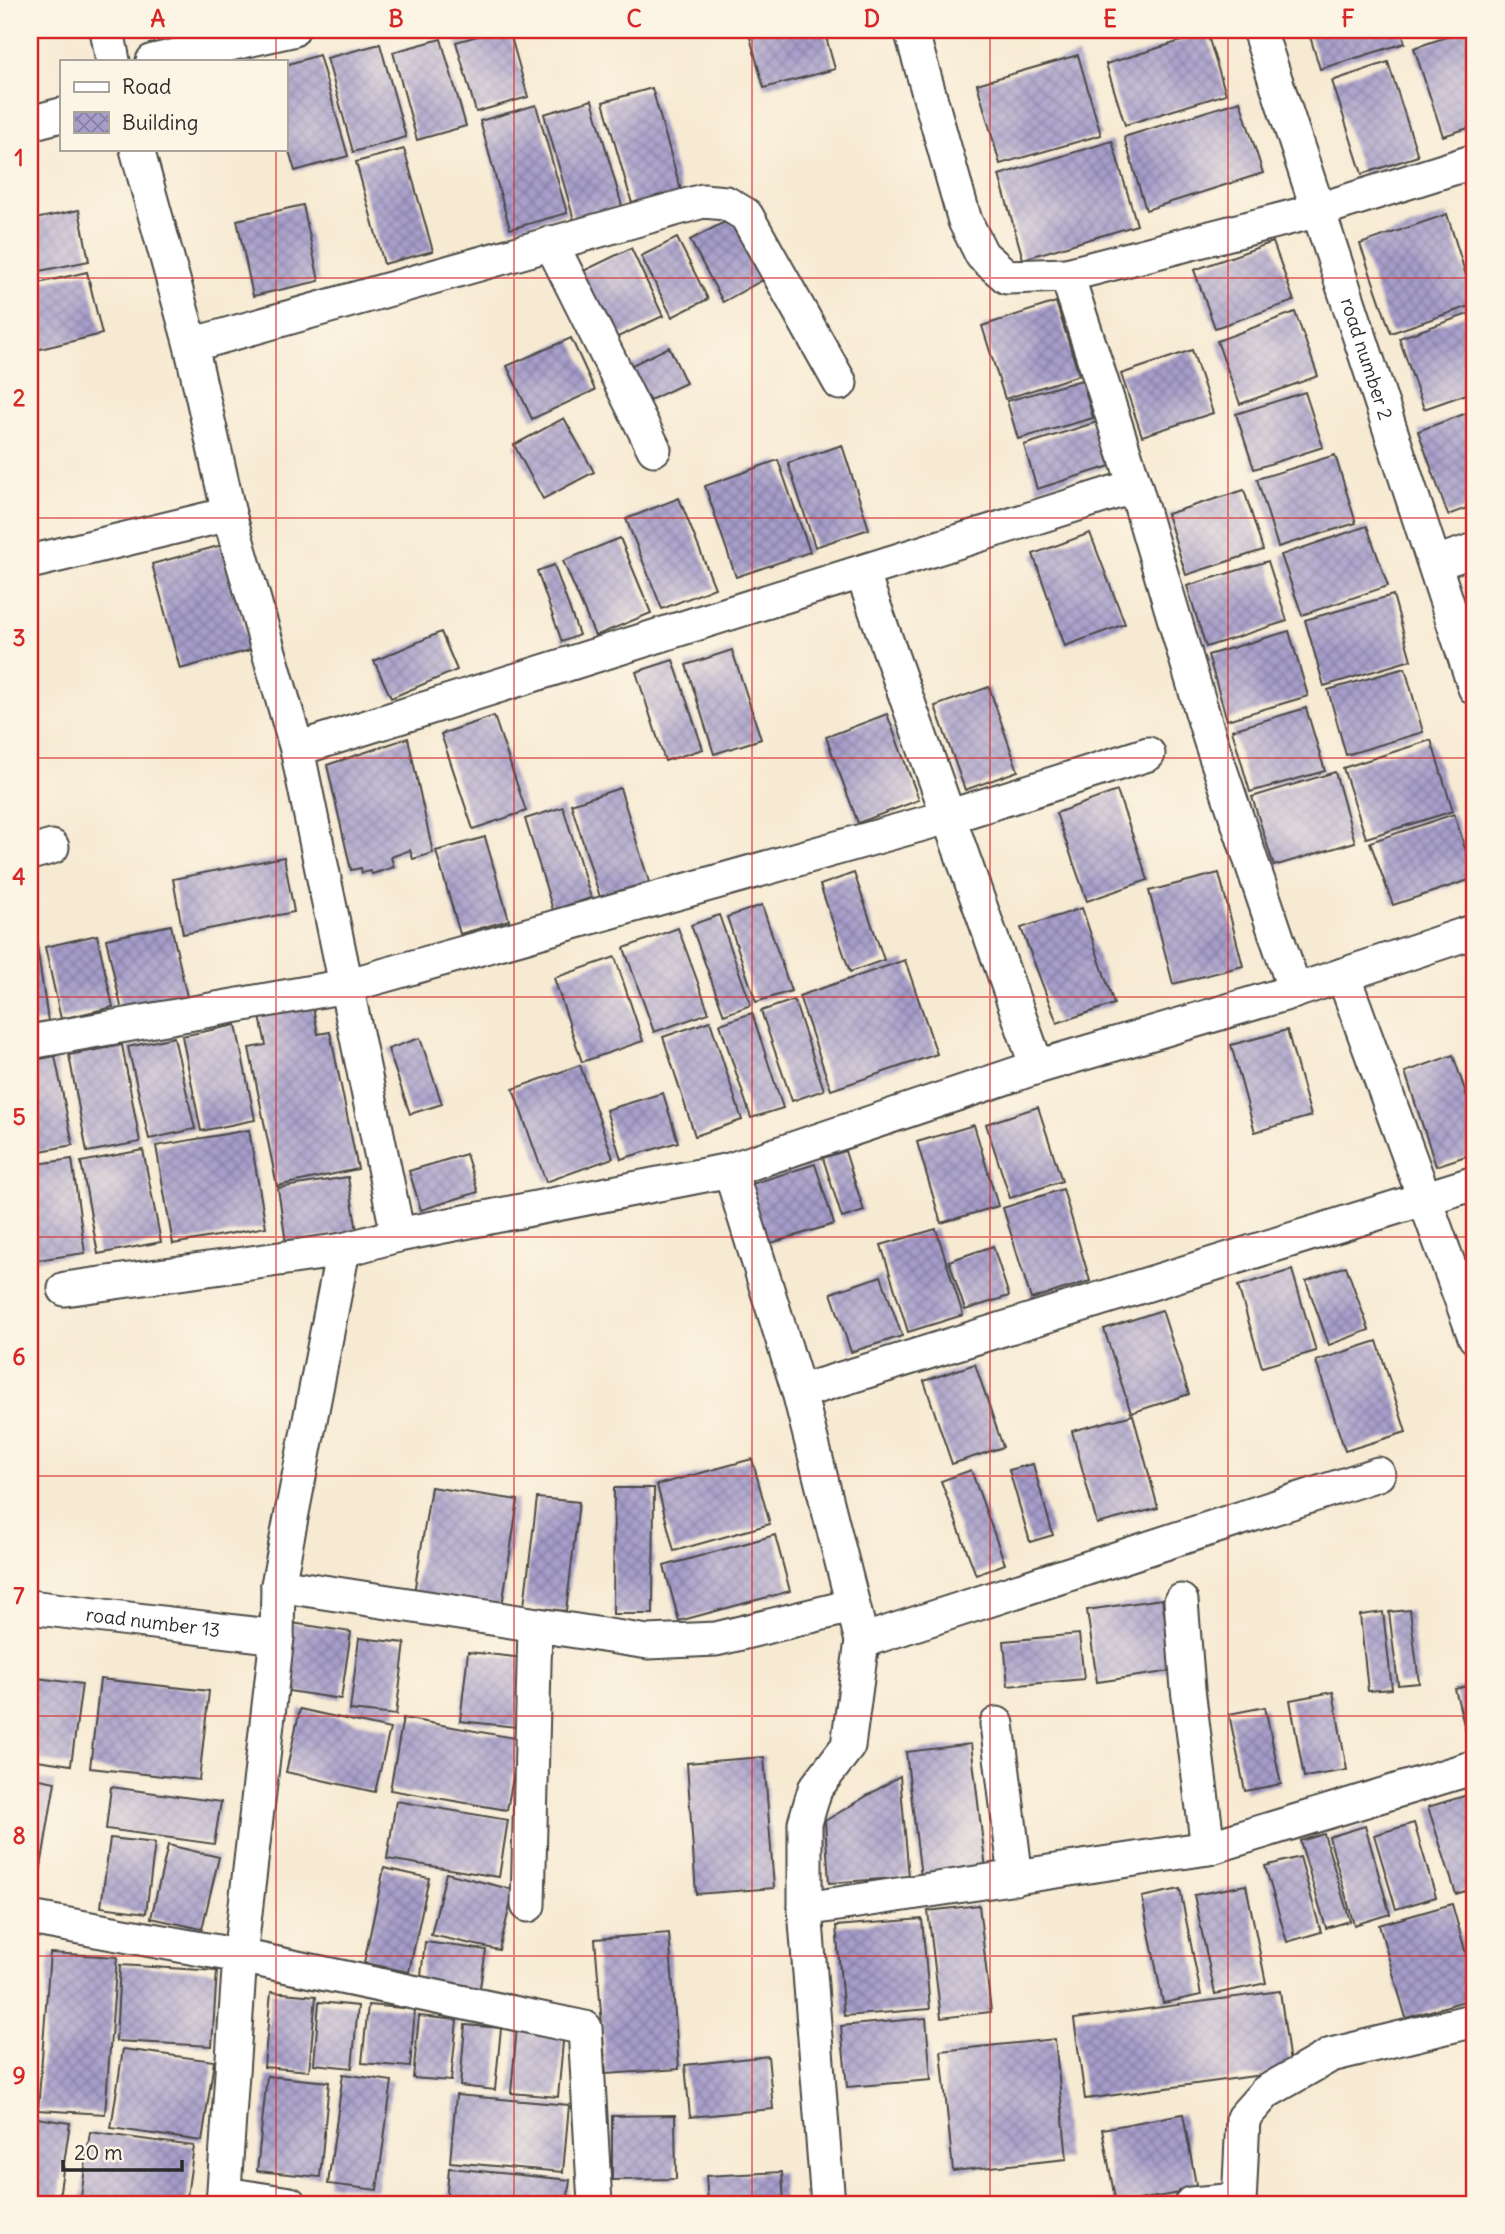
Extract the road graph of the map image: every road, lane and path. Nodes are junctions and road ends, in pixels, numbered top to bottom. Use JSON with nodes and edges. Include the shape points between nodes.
{"nodes":[{"id":1,"x":107,"y":30,"type":"edge"},
{"id":2,"x":292,"y":30,"type":"edge"},
{"id":3,"x":911,"y":30,"type":"edge"},
{"id":4,"x":1259,"y":30,"type":"edge"},
{"id":5,"x":113,"y":60,"type":"edge"},
{"id":6,"x":157,"y":60,"type":"edge"},
{"id":7,"x":60,"y":114,"type":"edge"},
{"id":8,"x":30,"y":123,"type":"edge"},
{"id":9,"x":137,"y":150,"type":"edge"},
{"id":10,"x":1475,"y":161,"type":"edge"},
{"id":11,"x":1319,"y":210,"type":"junction"},
{"id":12,"x":551,"y":243,"type":"junction"},
{"id":13,"x":1067,"y":275,"type":"junction"},
{"id":14,"x":191,"y":345,"type":"junction"},
{"id":15,"x":840,"y":383,"type":"dead end"},
{"id":16,"x":654,"y":449,"type":"dead end"},
{"id":17,"x":1135,"y":486,"type":"junction"},
{"id":18,"x":229,"y":514,"type":"junction"},
{"id":19,"x":1475,"y":550,"type":"edge"},
{"id":20,"x":30,"y":562,"type":"edge"},
{"id":21,"x":1436,"y":563,"type":"junction"},
{"id":22,"x":862,"y":572,"type":"junction"},
{"id":23,"x":1475,"y":688,"type":"edge"},
{"id":24,"x":297,"y":749,"type":"junction"},
{"id":25,"x":1148,"y":754,"type":"dead end"},
{"id":26,"x":951,"y":816,"type":"junction"},
{"id":27,"x":1475,"y":931,"type":"edge"},
{"id":28,"x":1343,"y":975,"type":"junction"},
{"id":29,"x":346,"y":986,"type":"junction"},
{"id":30,"x":1295,"y":991,"type":"junction"},
{"id":31,"x":30,"y":1042,"type":"edge"},
{"id":32,"x":1037,"y":1068,"type":"junction"},
{"id":33,"x":730,"y":1170,"type":"junction"},
{"id":34,"x":1475,"y":1183,"type":"edge"},
{"id":35,"x":1427,"y":1200,"type":"junction"},
{"id":36,"x":398,"y":1236,"type":"junction"},
{"id":37,"x":343,"y":1251,"type":"junction"},
{"id":38,"x":65,"y":1289,"type":"dead end"},
{"id":39,"x":1475,"y":1337,"type":"edge"},
{"id":40,"x":799,"y":1392,"type":"junction"},
{"id":41,"x":1378,"y":1474,"type":"dead end"},
{"id":42,"x":278,"y":1585,"type":"junction"},
{"id":43,"x":1181,"y":1601,"type":"dead end"},
{"id":44,"x":852,"y":1606,"type":"junction"},
{"id":45,"x":30,"y":1607,"type":"edge"},
{"id":46,"x":535,"y":1626,"type":"junction"},
{"id":47,"x":277,"y":1637,"type":"junction"},
{"id":48,"x":862,"y":1641,"type":"junction"},
{"id":49,"x":997,"y":1724,"type":"dead end"},
{"id":50,"x":1475,"y":1767,"type":"edge"},
{"id":51,"x":1208,"y":1848,"type":"junction"},
{"id":52,"x":1016,"y":1878,"type":"junction"},
{"id":53,"x":528,"y":1905,"type":"dead end"},
{"id":54,"x":805,"y":1909,"type":"junction"},
{"id":55,"x":30,"y":1918,"type":"edge"},
{"id":56,"x":240,"y":1956,"type":"junction"},
{"id":57,"x":1475,"y":2020,"type":"edge"},
{"id":58,"x":223,"y":2199,"type":"edge"},
{"id":59,"x":1238,"y":2202,"type":"edge"},
{"id":60,"x":290,"y":2204,"type":"edge"},
{"id":61,"x":596,"y":2204,"type":"edge"},
{"id":62,"x":828,"y":2204,"type":"edge"},
{"id":63,"x":1191,"y":2204,"type":"edge"}],
"edges":[{"from":1,"to":5,"type":"street"},
{"from":2,"to":6,"type":"street"},
{"from":3,"to":13,"type":"street","via":[[965,221],[982,255],[1007,277]]},
{"from":4,"to":11,"type":"street","name":"road number 2"},
{"from":7,"to":8,"type":"street"},
{"from":9,"to":14,"type":"street"},
{"from":10,"to":11,"type":"street"},
{"from":11,"to":13,"type":"street"},
{"from":11,"to":21,"type":"street","name":"road number 2"},
{"from":12,"to":14,"type":"street"},
{"from":12,"to":15,"type":"street","via":[[703,201],[726,203],[746,215]]},
{"from":12,"to":16,"type":"street"},
{"from":13,"to":17,"type":"street"},
{"from":14,"to":18,"type":"street"},
{"from":17,"to":22,"type":"street"},
{"from":17,"to":30,"type":"street","via":[[1210,739]]},
{"from":18,"to":20,"type":"street"},
{"from":18,"to":24,"type":"street"},
{"from":19,"to":21,"type":"street"},
{"from":21,"to":23,"type":"street","name":"road number 2"},
{"from":22,"to":24,"type":"street"},
{"from":22,"to":26,"type":"street"},
{"from":24,"to":29,"type":"street"},
{"from":25,"to":26,"type":"street"},
{"from":26,"to":29,"type":"street"},
{"from":26,"to":32,"type":"street"},
{"from":27,"to":28,"type":"street"},
{"from":28,"to":30,"type":"street"},
{"from":28,"to":35,"type":"street"},
{"from":29,"to":31,"type":"street"},
{"from":29,"to":36,"type":"street"},
{"from":30,"to":32,"type":"street"},
{"from":32,"to":33,"type":"street"},
{"from":33,"to":36,"type":"street"},
{"from":33,"to":40,"type":"street"},
{"from":34,"to":35,"type":"street"},
{"from":35,"to":39,"type":"street"},
{"from":35,"to":40,"type":"street"},
{"from":36,"to":37,"type":"street"},
{"from":37,"to":38,"type":"street"},
{"from":37,"to":42,"type":"street"},
{"from":40,"to":44,"type":"street"},
{"from":41,"to":48,"type":"street"},
{"from":42,"to":46,"type":"street"},
{"from":42,"to":47,"type":"street"},
{"from":43,"to":51,"type":"street"},
{"from":44,"to":46,"type":"street","via":[[716,1639],[648,1642]]},
{"from":44,"to":48,"type":"street"},
{"from":45,"to":47,"type":"street","name":"road number 13"},
{"from":46,"to":53,"type":"street"},
{"from":47,"to":56,"type":"street"},
{"from":48,"to":54,"type":"street","via":[[848,1746],[815,1789],[805,1823]]},
{"from":49,"to":52,"type":"street"},
{"from":50,"to":51,"type":"street"},
{"from":51,"to":52,"type":"street"},
{"from":52,"to":54,"type":"street"},
{"from":54,"to":62,"type":"street"},
{"from":55,"to":56,"type":"street"},
{"from":56,"to":58,"type":"street"},
{"from":56,"to":61,"type":"street","via":[[585,2028]]},
{"from":57,"to":59,"type":"street","via":[[1331,2055],[1266,2092],[1243,2118]]},
{"from":58,"to":60,"type":"street"},
{"from":59,"to":63,"type":"street"}]}
